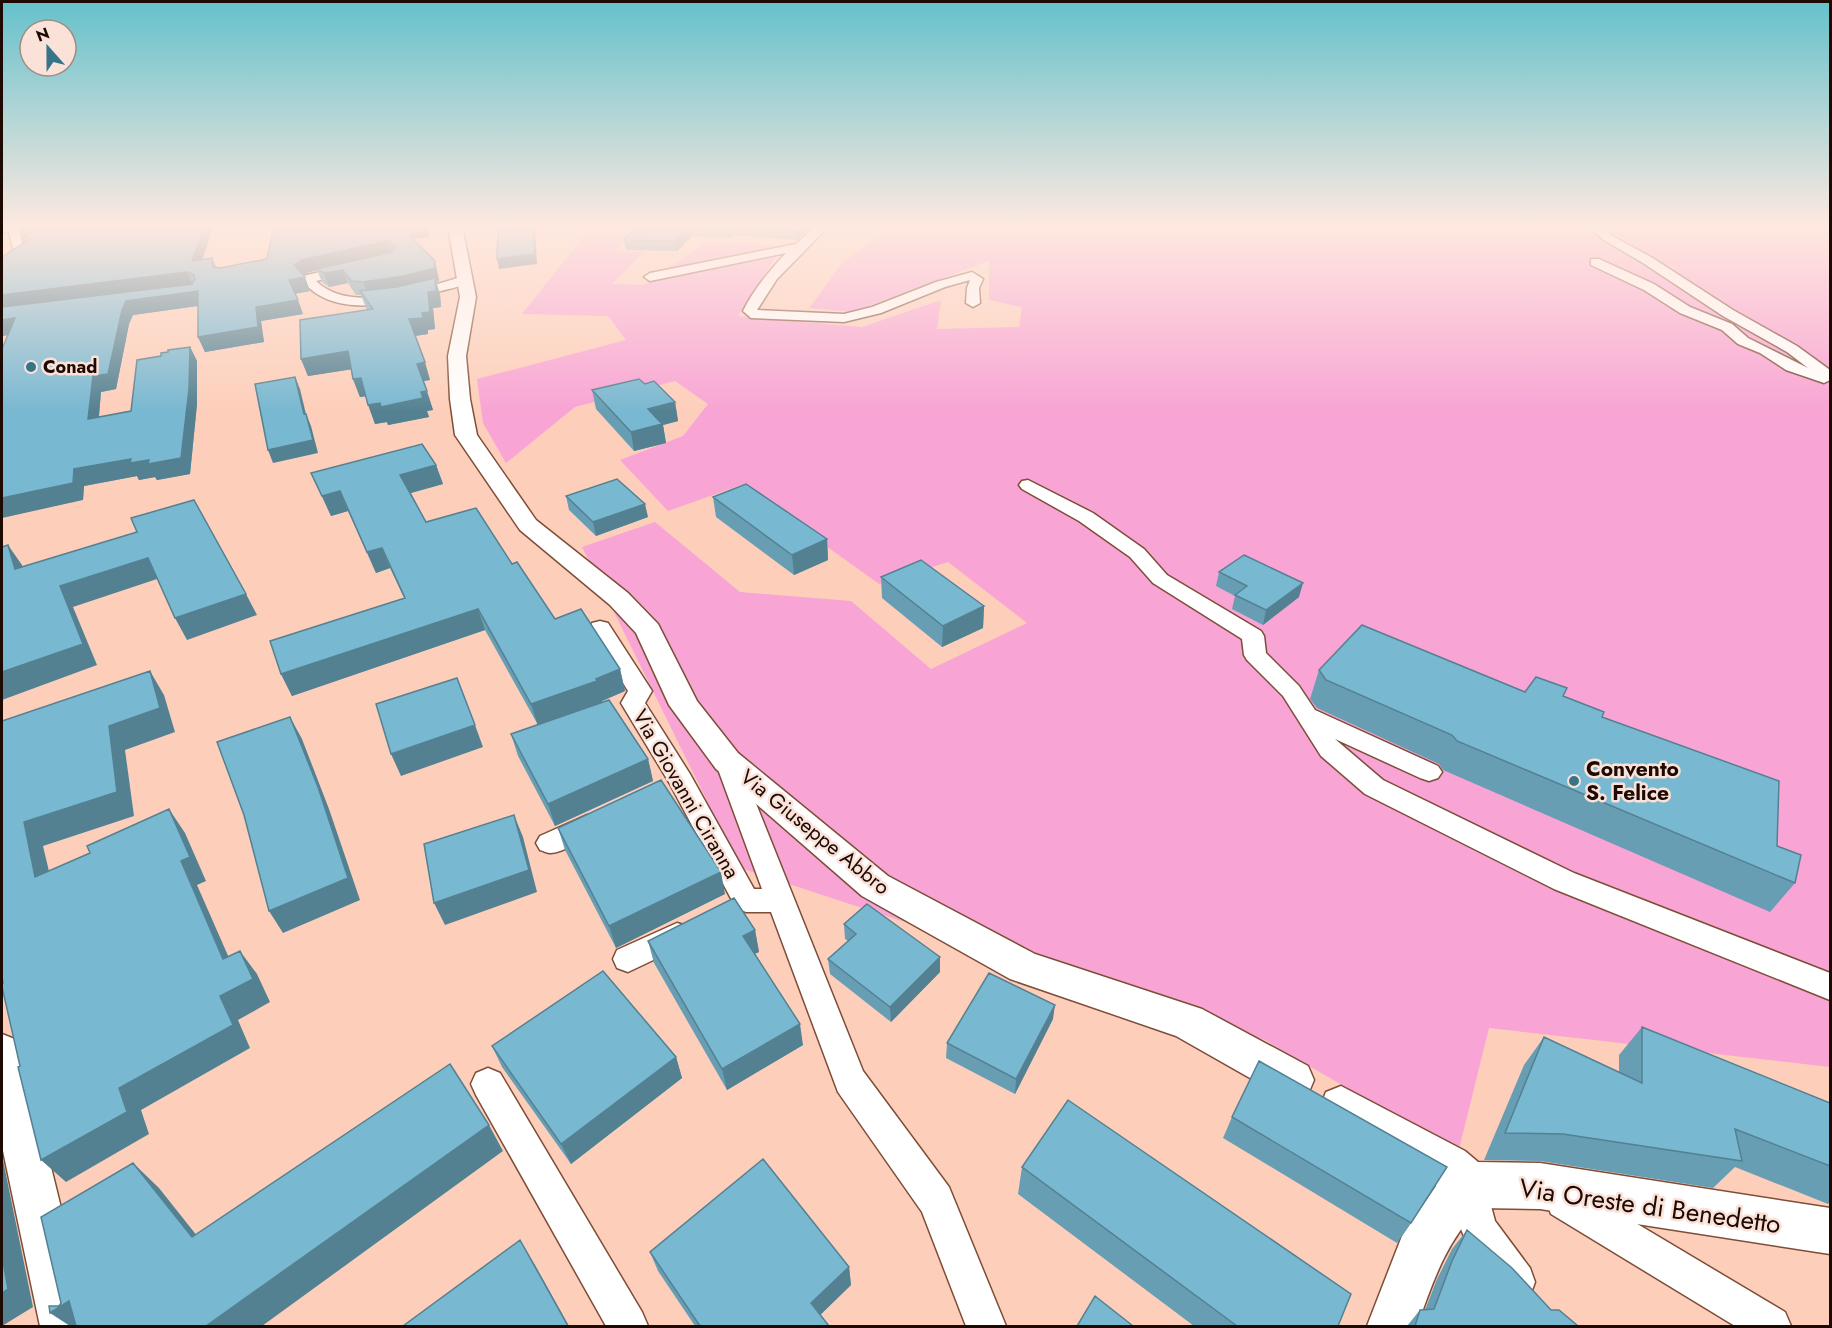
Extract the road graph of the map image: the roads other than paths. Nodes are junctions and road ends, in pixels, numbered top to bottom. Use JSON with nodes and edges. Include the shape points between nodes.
{"nodes":[{"id":1,"x":313,"y":288,"type":"edge"},
{"id":2,"x":440,"y":288,"type":"edge"},
{"id":3,"x":466,"y":288,"type":"edge"},
{"id":4,"x":764,"y":288,"type":"edge"},
{"id":5,"x":933,"y":288,"type":"edge"},
{"id":6,"x":973,"y":288,"type":"edge"},
{"id":7,"x":1651,"y":288,"type":"edge"},
{"id":8,"x":1690,"y":288,"type":"edge"},
{"id":9,"x":973,"y":303,"type":"dead end"},
{"id":10,"x":1028,"y":485,"type":"dead end"},
{"id":11,"x":600,"y":628,"type":"dead end"},
{"id":12,"x":1306,"y":716,"type":"junction"},
{"id":13,"x":727,"y":760,"type":"junction"},
{"id":14,"x":1429,"y":772,"type":"dead end"},
{"id":15,"x":610,"y":814,"type":"edge"},
{"id":16,"x":550,"y":843,"type":"dead end"},
{"id":17,"x":781,"y":901,"type":"junction"},
{"id":18,"x":724,"y":911,"type":"junction"},
{"id":19,"x":628,"y":959,"type":"dead end"},
{"id":20,"x":1830,"y":987,"type":"edge"},
{"id":21,"x":2,"y":1053,"type":"edge"},
{"id":22,"x":488,"y":1084,"type":"dead end"},
{"id":23,"x":1470,"y":1185,"type":"junction"},
{"id":24,"x":1540,"y":1186,"type":"junction"},
{"id":25,"x":1830,"y":1231,"type":"edge"},
{"id":26,"x":1539,"y":1305,"type":"edge"},
{"id":27,"x":65,"y":1326,"type":"edge"},
{"id":28,"x":628,"y":1326,"type":"edge"},
{"id":29,"x":986,"y":1326,"type":"edge"},
{"id":30,"x":1392,"y":1326,"type":"edge"},
{"id":31,"x":1771,"y":1326,"type":"edge"}],
"edges":[{"from":1,"to":2,"type":"street","via":[[351,303]]},
{"from":3,"to":13,"type":"street","name":"Via Giuseppe Abbro","via":[[457,356],[466,435],[528,525],[619,599],[648,630],[684,705]]},
{"from":4,"to":5,"type":"street","via":[[750,311],[756,315],[844,318]]},
{"from":6,"to":9,"type":"street"},
{"from":7,"to":8,"type":"street","via":[[1685,310],[1727,327],[1743,341],[1791,367],[1824,378],[1826,374],[1792,349]]},
{"from":10,"to":12,"type":"street","via":[[1086,517],[1137,553],[1160,579],[1253,636],[1255,655],[1291,691]]},
{"from":11,"to":18,"type":"street","name":"Via Giovanni Ciranna","via":[[640,691],[622,707],[671,786]]},
{"from":12,"to":14,"type":"street"},
{"from":12,"to":20,"type":"street","via":[[1330,750],[1374,787],[1564,881]]},
{"from":13,"to":17,"type":"street"},
{"from":13,"to":23,"type":"street","name":"Via Giuseppe Abbro","via":[[875,886],[1024,967],[1188,1022],[1449,1167]]},
{"from":15,"to":16,"type":"street"},
{"from":17,"to":18,"type":"street","name":"Via Giovanni Ciranna"},
{"from":17,"to":29,"type":"street","via":[[850,1082],[936,1200]]},
{"from":18,"to":19,"type":"street"},
{"from":21,"to":27,"type":"street"},
{"from":22,"to":28,"type":"street"},
{"from":23,"to":24,"type":"street","name":"Via Oreste di Benedetto"},
{"from":23,"to":26,"type":"street","via":[[1479,1229],[1517,1284]]},
{"from":23,"to":30,"type":"street","via":[[1447,1208],[1419,1252]]},
{"from":24,"to":25,"type":"street","name":"Via Oreste di Benedetto"},
{"from":24,"to":31,"type":"street"}]}
